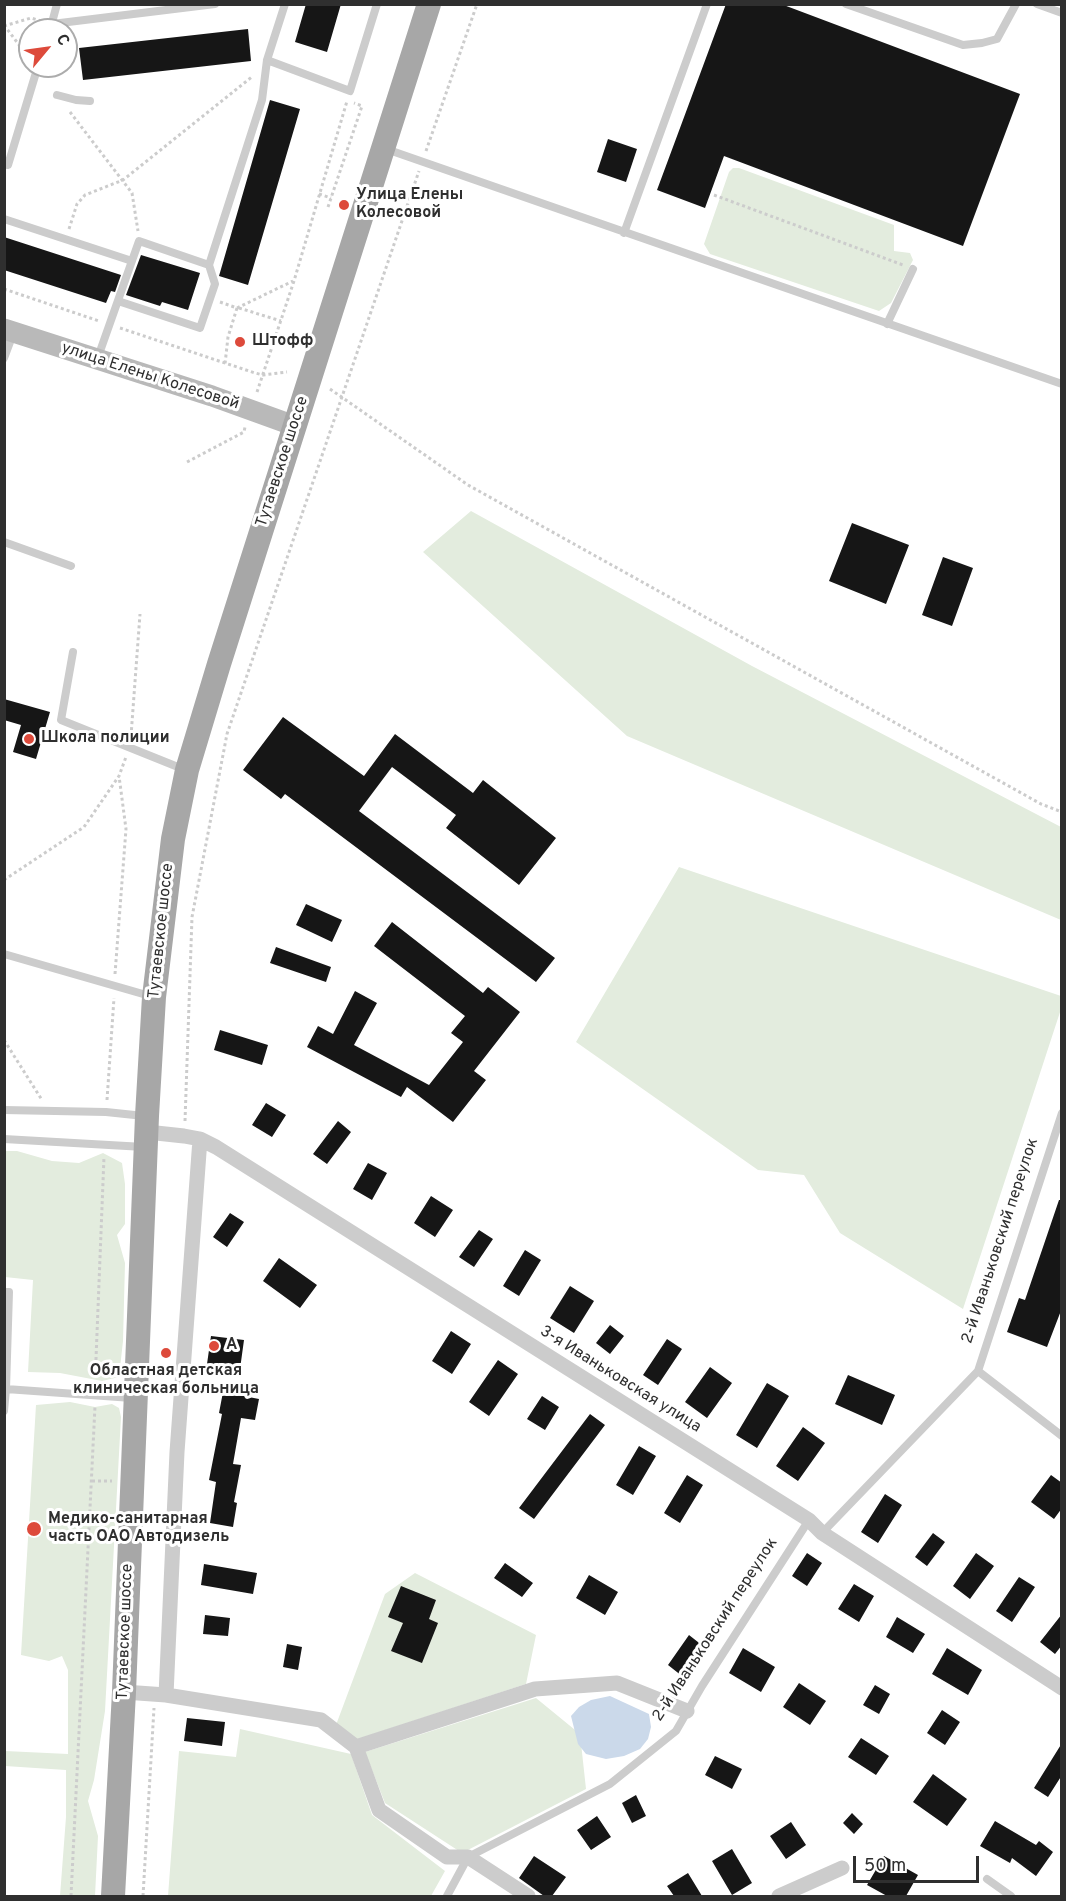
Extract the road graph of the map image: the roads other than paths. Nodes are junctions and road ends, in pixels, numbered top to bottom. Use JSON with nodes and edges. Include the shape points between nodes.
{"nodes":[{"id":1,"x":215,"y":4,"type":"edge"},
{"id":2,"x":285,"y":4,"type":"edge"},
{"id":3,"x":377,"y":4,"type":"edge"},
{"id":4,"x":429,"y":4,"type":"edge"},
{"id":5,"x":707,"y":4,"type":"edge"},
{"id":6,"x":846,"y":4,"type":"edge"},
{"id":7,"x":1016,"y":4,"type":"edge"},
{"id":8,"x":1037,"y":4,"type":"edge"},
{"id":9,"x":1062,"y":13,"type":"edge"},
{"id":10,"x":78,"y":23,"type":"edge"},
{"id":11,"x":267,"y":63,"type":"junction"},
{"id":12,"x":34,"y":78,"type":"edge"},
{"id":13,"x":57,"y":94,"type":"road end"},
{"id":14,"x":90,"y":101,"type":"dead end"},
{"id":15,"x":384,"y":148,"type":"junction"},
{"id":16,"x":4,"y":164,"type":"edge"},
{"id":17,"x":4,"y":219,"type":"edge"},
{"id":18,"x":624,"y":233,"type":"junction"},
{"id":19,"x":132,"y":261,"type":"junction"},
{"id":20,"x":209,"y":265,"type":"junction"},
{"id":21,"x":914,"y":269,"type":"road end"},
{"id":22,"x":118,"y":301,"type":"junction"},
{"id":23,"x":887,"y":324,"type":"junction"},
{"id":24,"x":9,"y":331,"type":"edge"},
{"id":25,"x":4,"y":358,"type":"edge"},
{"id":26,"x":97,"y":359,"type":"junction"},
{"id":27,"x":1062,"y":384,"type":"edge"},
{"id":28,"x":295,"y":426,"type":"junction"},
{"id":29,"x":4,"y":542,"type":"edge"},
{"id":30,"x":71,"y":566,"type":"dead end"},
{"id":31,"x":73,"y":652,"type":"dead end"},
{"id":32,"x":187,"y":770,"type":"junction"},
{"id":33,"x":4,"y":954,"type":"edge"},
{"id":34,"x":154,"y":997,"type":"junction"},
{"id":35,"x":4,"y":1110,"type":"edge"},
{"id":36,"x":1062,"y":1113,"type":"edge"},
{"id":37,"x":147,"y":1132,"type":"junction"},
{"id":38,"x":4,"y":1139,"type":"edge"},
{"id":39,"x":200,"y":1139,"type":"junction"},
{"id":40,"x":4,"y":1292,"type":"edge"},
{"id":41,"x":978,"y":1371,"type":"junction"},
{"id":42,"x":6,"y":1389,"type":"edge"},
{"id":43,"x":136,"y":1398,"type":"junction"},
{"id":44,"x":4,"y":1411,"type":"edge"},
{"id":45,"x":1062,"y":1436,"type":"edge"},
{"id":46,"x":809,"y":1520,"type":"junction"},
{"id":47,"x":822,"y":1533,"type":"junction"},
{"id":48,"x":1062,"y":1688,"type":"edge"},
{"id":49,"x":124,"y":1692,"type":"junction"},
{"id":50,"x":160,"y":1695,"type":"junction"},
{"id":51,"x":687,"y":1711,"type":"junction"},
{"id":52,"x":356,"y":1747,"type":"junction"},
{"id":53,"x":468,"y":1857,"type":"junction"},
{"id":54,"x":842,"y":1868,"type":"dead end"},
{"id":55,"x":987,"y":1879,"type":"dead end"},
{"id":56,"x":113,"y":1896,"type":"edge"},
{"id":57,"x":447,"y":1896,"type":"edge"},
{"id":58,"x":528,"y":1896,"type":"edge"},
{"id":59,"x":779,"y":1896,"type":"edge"},
{"id":60,"x":1011,"y":1896,"type":"edge"}],
"edges":[{"from":1,"to":10,"type":"lane"},
{"from":2,"to":11,"type":"lane"},
{"from":3,"to":11,"type":"lane","via":[[350,91]]},
{"from":4,"to":15,"type":"main road","name":"Тутаевское шоссе"},
{"from":5,"to":18,"type":"lane"},
{"from":6,"to":7,"type":"lane","via":[[963,45],[997,39]]},
{"from":8,"to":9,"type":"lane"},
{"from":11,"to":20,"type":"lane","via":[[262,100]]},
{"from":12,"to":16,"type":"lane","via":[[8,165]]},
{"from":13,"to":14,"type":"lane"},
{"from":15,"to":18,"type":"lane"},
{"from":15,"to":28,"type":"main road","name":"Тутаевское шоссе"},
{"from":17,"to":19,"type":"lane"},
{"from":18,"to":23,"type":"lane"},
{"from":19,"to":20,"type":"lane","via":[[139,242]]},
{"from":19,"to":22,"type":"lane"},
{"from":20,"to":22,"type":"lane","via":[[215,284],[200,328]]},
{"from":21,"to":23,"type":"lane"},
{"from":22,"to":26,"type":"lane"},
{"from":23,"to":27,"type":"lane"},
{"from":24,"to":25,"type":"lane"},
{"from":24,"to":26,"type":"street","name":"улица Елены Колесовой"},
{"from":26,"to":28,"type":"street","name":"улица Елены Колесовой"},
{"from":28,"to":32,"type":"main road","name":"Тутаевское шоссе"},
{"from":29,"to":30,"type":"lane"},
{"from":31,"to":32,"type":"lane","via":[[61,720]]},
{"from":32,"to":34,"type":"main road","name":"Тутаевское шоссе","via":[[173,839]]},
{"from":33,"to":34,"type":"lane"},
{"from":34,"to":37,"type":"main road","name":"Тутаевское шоссе"},
{"from":35,"to":37,"type":"lane","via":[[106,1112]]},
{"from":36,"to":41,"type":"lane","name":"2-й Иваньковский переулок"},
{"from":37,"to":38,"type":"lane","via":[[104,1145]]},
{"from":37,"to":39,"type":"street","name":"3-я Иваньковская улица"},
{"from":37,"to":43,"type":"main road","name":"Тутаевское шоссе"},
{"from":39,"to":46,"type":"street","name":"3-я Иваньковская улица"},
{"from":39,"to":50,"type":"street"},
{"from":40,"to":42,"type":"lane","via":[[9,1292]]},
{"from":41,"to":45,"type":"lane"},
{"from":41,"to":47,"type":"lane","name":"2-й Иваньковский переулок"},
{"from":42,"to":43,"type":"lane"},
{"from":42,"to":44,"type":"lane"},
{"from":43,"to":49,"type":"main road","name":"Тутаевское шоссе"},
{"from":46,"to":47,"type":"street","name":"3-я Иваньковская улица"},
{"from":46,"to":51,"type":"lane","name":"2-й Иваньковский переулок"},
{"from":47,"to":48,"type":"street","name":"3-я Иваньковская улица"},
{"from":49,"to":50,"type":"street"},
{"from":49,"to":56,"type":"main road","name":"Тутаевское шоссе"},
{"from":50,"to":52,"type":"street","via":[[321,1720]]},
{"from":51,"to":52,"type":"street","via":[[617,1683],[535,1689]]},
{"from":51,"to":53,"type":"lane","name":"2-й Иваньковский переулок","via":[[676,1731],[610,1784]]},
{"from":52,"to":53,"type":"street","via":[[379,1810],[447,1857]]},
{"from":53,"to":57,"type":"lane"},
{"from":53,"to":58,"type":"street"},
{"from":54,"to":59,"type":"street"},
{"from":55,"to":60,"type":"lane"}]}
